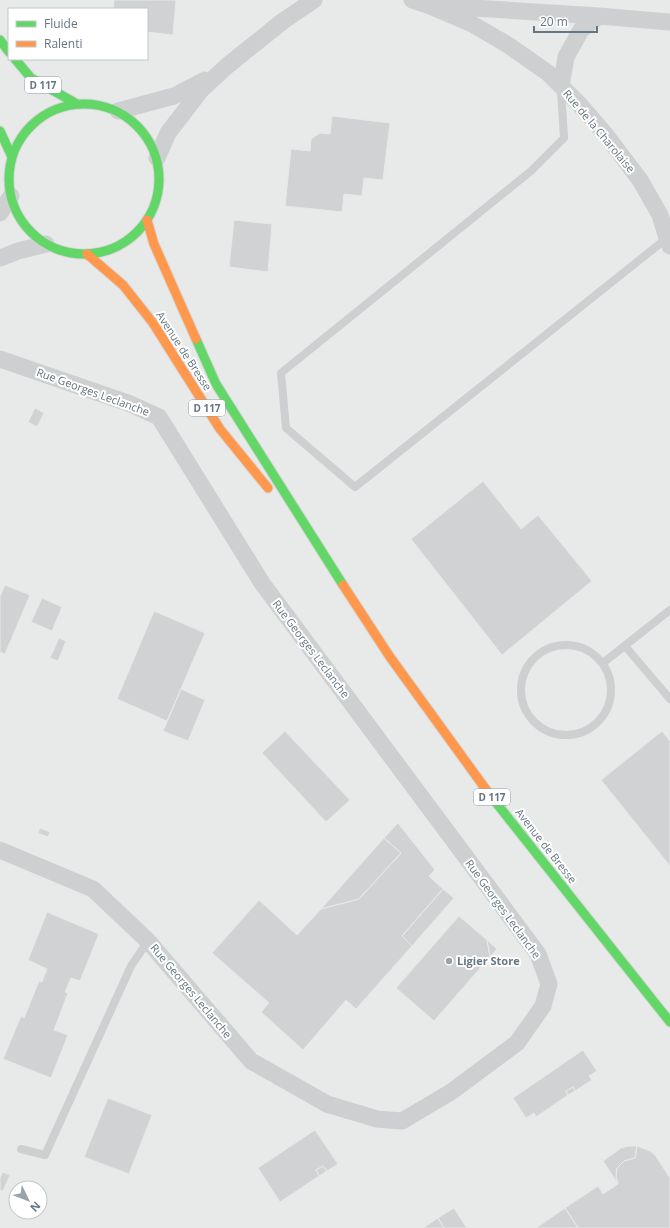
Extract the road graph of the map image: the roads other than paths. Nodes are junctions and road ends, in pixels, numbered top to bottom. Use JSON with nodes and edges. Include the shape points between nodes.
{"nodes":[{"id":1,"x":314,"y":0,"type":"edge"},
{"id":2,"x":412,"y":0,"type":"edge"},
{"id":3,"x":430,"y":6,"type":"junction"},
{"id":4,"x":599,"y":16,"type":"junction"},
{"id":5,"x":668,"y":24,"type":"edge"},
{"id":6,"x":0,"y":40,"type":"edge"},
{"id":7,"x":8,"y":51,"type":"edge"},
{"id":8,"x":16,"y":60,"type":"edge"},
{"id":9,"x":227,"y":66,"type":"junction"},
{"id":10,"x":561,"y":86,"type":"junction"},
{"id":11,"x":77,"y":104,"type":"junction"},
{"id":12,"x":118,"y":111,"type":"junction"},
{"id":13,"x":0,"y":131,"type":"edge"},
{"id":14,"x":12,"y":157,"type":"junction"},
{"id":15,"x":157,"y":158,"type":"junction"},
{"id":16,"x":11,"y":196,"type":"junction"},
{"id":17,"x":0,"y":213,"type":"edge"},
{"id":18,"x":147,"y":220,"type":"junction"},
{"id":19,"x":668,"y":242,"type":"edge"},
{"id":20,"x":46,"y":244,"type":"junction"},
{"id":21,"x":87,"y":254,"type":"junction"},
{"id":22,"x":0,"y":258,"type":"edge"},
{"id":23,"x":0,"y":359,"type":"edge"},
{"id":24,"x":274,"y":495,"type":"dead end"},
{"id":25,"x":284,"y":508,"type":"dead end"},
{"id":26,"x":328,"y":562,"type":"junction"},
{"id":27,"x":670,"y":610,"type":"edge"},
{"id":28,"x":625,"y":646,"type":"junction"},
{"id":29,"x":602,"y":663,"type":"junction"},
{"id":30,"x":670,"y":699,"type":"edge"},
{"id":31,"x":0,"y":850,"type":"edge"},
{"id":32,"x":148,"y":941,"type":"junction"},
{"id":33,"x":670,"y":1022,"type":"edge"},
{"id":34,"x":21,"y":1149,"type":"dead end"}],
"edges":[{"from":1,"to":9,"type":"street","via":[[283,20]]},
{"from":2,"to":3,"type":"street","name":"Rue de la Charolaise"},
{"from":3,"to":4,"type":"street"},
{"from":3,"to":10,"type":"street","name":"Rue de la Charolaise","via":[[472,24],[508,45],[548,73]]},
{"from":4,"to":5,"type":"street"},
{"from":4,"to":10,"type":"street","via":[[581,30],[566,57]]},
{"from":6,"to":7,"type":"main road"},
{"from":8,"to":11,"type":"main road","number":"D 117","via":[[31,78]]},
{"from":9,"to":12,"type":"street","via":[[174,96]]},
{"from":9,"to":15,"type":"street","via":[[201,90],[186,109],[168,133]]},
{"from":10,"to":19,"type":"street","name":"Rue de la Charolaise","via":[[580,105],[640,180],[660,215]]},
{"from":10,"to":19,"type":"lane","via":[[564,138],[531,171],[281,373],[286,428],[355,487]]},
{"from":11,"to":12,"type":"main road","via":[[98,105]]},
{"from":11,"to":14,"type":"main road","via":[[56,109],[37,121],[22,137]]},
{"from":12,"to":15,"type":"main road","via":[[135,123],[148,139]]},
{"from":13,"to":14,"type":"main road"},
{"from":14,"to":16,"type":"main road","via":[[9,176]]},
{"from":15,"to":18,"type":"main road","via":[[160,179],[156,200]]},
{"from":16,"to":17,"type":"street"},
{"from":16,"to":20,"type":"main road","via":[[18,215],[26,226]]},
{"from":18,"to":21,"type":"main road","via":[[131,237],[111,249]]},
{"from":18,"to":26,"type":"main road","name":"Avenue de Bresse","number":"D 117","via":[[154,244],[216,384]]},
{"from":20,"to":21,"type":"main road","via":[[66,252]]},
{"from":20,"to":22,"type":"street"},
{"from":21,"to":24,"type":"main road","name":"Avenue de Bresse","number":"D 117","via":[[123,286],[153,323],[220,429]]},
{"from":23,"to":32,"type":"street","name":"Rue Georges Leclanche","via":[[128,403],[159,417],[262,583],[538,954],[549,984],[543,1006],[517,1042],[451,1092],[402,1121],[377,1119],[327,1104],[251,1062]]},
{"from":25,"to":26,"type":"main road","name":"Avenue de Bresse","number":"D 117"},
{"from":26,"to":33,"type":"main road","name":"Avenue de Bresse","number":"D 117","via":[[390,657],[477,778]]},
{"from":27,"to":28,"type":"lane"},
{"from":28,"to":29,"type":"lane"},
{"from":28,"to":30,"type":"lane"},
{"from":29,"to":29,"type":"lane","via":[[609,676],[612,691],[609,705],[602,718],[592,728],[578,734],[550,732],[537,725],[527,713],[522,699],[522,684],[526,670],[548,649],[578,647],[592,653]]},
{"from":31,"to":32,"type":"street","name":"Rue Georges Leclanche","via":[[93,889]]},
{"from":32,"to":34,"type":"lane","via":[[130,966],[45,1154]]}]}
